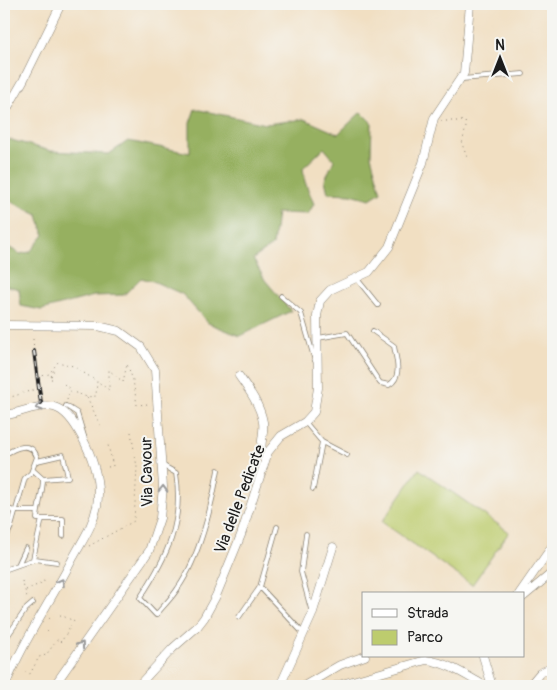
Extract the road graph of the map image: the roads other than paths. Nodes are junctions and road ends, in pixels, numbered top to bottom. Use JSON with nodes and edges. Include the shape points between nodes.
{"nodes":[{"id":1,"x":61,"y":4,"type":"edge"},
{"id":2,"x":470,"y":4,"type":"edge"},
{"id":3,"x":523,"y":74,"type":"dead end"},
{"id":4,"x":462,"y":79,"type":"junction"},
{"id":5,"x":4,"y":114,"type":"edge"},
{"id":6,"x":357,"y":279,"type":"junction"},
{"id":7,"x":281,"y":296,"type":"dead end"},
{"id":8,"x":378,"y":305,"type":"dead end"},
{"id":9,"x":4,"y":325,"type":"edge"},
{"id":10,"x":373,"y":331,"type":"dead end"},
{"id":11,"x":318,"y":338,"type":"junction"},
{"id":12,"x":318,"y":372,"type":"junction"},
{"id":13,"x":239,"y":376,"type":"dead end"},
{"id":14,"x":553,"y":404,"type":"edge"},
{"id":15,"x":66,"y":406,"type":"road end"},
{"id":16,"x":4,"y":416,"type":"edge"},
{"id":17,"x":553,"y":421,"type":"edge"},
{"id":18,"x":305,"y":422,"type":"junction"},
{"id":19,"x":322,"y":442,"type":"junction"},
{"id":20,"x":89,"y":450,"type":"junction"},
{"id":21,"x":4,"y":455,"type":"edge"},
{"id":22,"x":347,"y":455,"type":"dead end"},
{"id":23,"x":265,"y":460,"type":"junction"},
{"id":24,"x":37,"y":461,"type":"junction"},
{"id":25,"x":162,"y":465,"type":"junction"},
{"id":26,"x":33,"y":470,"type":"junction"},
{"id":27,"x":218,"y":470,"type":"dead end"},
{"id":28,"x":43,"y":479,"type":"junction"},
{"id":29,"x":313,"y":489,"type":"dead end"},
{"id":30,"x":4,"y":506,"type":"edge"},
{"id":31,"x":14,"y":512,"type":"junction"},
{"id":32,"x":38,"y":512,"type":"junction"},
{"id":33,"x":42,"y":519,"type":"junction"},
{"id":34,"x":277,"y":527,"type":"dead end"},
{"id":35,"x":306,"y":534,"type":"dead end"},
{"id":36,"x":63,"y":536,"type":"dead end"},
{"id":37,"x":4,"y":542,"type":"edge"},
{"id":38,"x":553,"y":545,"type":"edge"},
{"id":39,"x":333,"y":547,"type":"dead end"},
{"id":40,"x":26,"y":548,"type":"dead end"},
{"id":41,"x":33,"y":559,"type":"junction"},
{"id":42,"x":57,"y":562,"type":"dead end"},
{"id":43,"x":18,"y":565,"type":"junction"},
{"id":44,"x":4,"y":570,"type":"edge"},
{"id":45,"x":553,"y":572,"type":"edge"},
{"id":46,"x":260,"y":587,"type":"junction"},
{"id":47,"x":520,"y":592,"type":"edge"},
{"id":48,"x":524,"y":596,"type":"edge"},
{"id":49,"x":32,"y":603,"type":"dead end"},
{"id":50,"x":312,"y":615,"type":"junction"},
{"id":51,"x":239,"y":617,"type":"dead end"},
{"id":52,"x":304,"y":634,"type":"junction"},
{"id":53,"x":4,"y":641,"type":"edge"},
{"id":54,"x":362,"y":657,"type":"edge"},
{"id":55,"x":484,"y":658,"type":"edge"},
{"id":56,"x":553,"y":667,"type":"edge"},
{"id":57,"x":7,"y":675,"type":"edge"},
{"id":58,"x":5,"y":686,"type":"edge"},
{"id":59,"x":54,"y":686,"type":"edge"},
{"id":60,"x":138,"y":686,"type":"edge"},
{"id":61,"x":280,"y":686,"type":"edge"},
{"id":62,"x":304,"y":686,"type":"edge"},
{"id":63,"x":335,"y":686,"type":"edge"},
{"id":64,"x":485,"y":686,"type":"edge"},
{"id":65,"x":492,"y":686,"type":"edge"},
{"id":66,"x":529,"y":686,"type":"edge"}],
"edges":[{"from":1,"to":5,"type":"street","via":[[24,81]]},
{"from":2,"to":4,"type":"street"},
{"from":3,"to":4,"type":"lane"},
{"from":4,"to":6,"type":"street","via":[[433,121],[423,163],[393,240],[372,269]]},
{"from":6,"to":8,"type":"lane"},
{"from":6,"to":11,"type":"street","via":[[330,290],[322,297],[317,313]]},
{"from":7,"to":12,"type":"lane","via":[[301,313]]},
{"from":9,"to":25,"type":"street","name":"Via Cavour","via":[[98,326],[119,331],[141,347],[155,370]]},
{"from":10,"to":11,"type":"lane","via":[[394,346],[398,373],[389,385],[383,385],[375,377],[347,333]]},
{"from":11,"to":12,"type":"street"},
{"from":12,"to":18,"type":"street","via":[[316,406]]},
{"from":13,"to":23,"type":"street","via":[[261,416],[260,450]]},
{"from":14,"to":17,"type":"lane"},
{"from":15,"to":20,"type":"lane","via":[[76,413]]},
{"from":20,"to":16,"type":"street","one_way":true,"via":[[73,418],[55,406],[46,404]]},
{"from":18,"to":19,"type":"lane"},
{"from":18,"to":23,"type":"street","name":"Via delle Pedicate","via":[[281,436]]},
{"from":19,"to":22,"type":"lane"},
{"from":19,"to":29,"type":"lane"},
{"from":57,"to":20,"type":"street","one_way":true,"via":[[91,527],[98,486]]},
{"from":21,"to":24,"type":"lane","via":[[25,446],[34,451]]},
{"from":23,"to":60,"type":"street","name":"Via delle Pedicate","via":[[241,535],[204,618]]},
{"from":24,"to":26,"type":"lane"},
{"from":24,"to":28,"type":"lane","via":[[63,455],[68,477]]},
{"from":25,"to":27,"type":"lane","via":[[176,473],[179,490],[174,533],[161,565],[140,598],[156,616],[186,574],[203,532]]},
{"from":59,"to":25,"type":"street","name":"Via Cavour","one_way":true,"via":[[149,551],[160,518]]},
{"from":26,"to":28,"type":"lane"},
{"from":26,"to":31,"type":"lane","via":[[25,478]]},
{"from":28,"to":32,"type":"lane"},
{"from":30,"to":31,"type":"lane"},
{"from":31,"to":32,"type":"lane"},
{"from":31,"to":37,"type":"lane"},
{"from":32,"to":33,"type":"lane","via":[[37,519]]},
{"from":33,"to":36,"type":"lane","via":[[63,519]]},
{"from":33,"to":41,"type":"lane"},
{"from":34,"to":46,"type":"lane"},
{"from":35,"to":50,"type":"lane","via":[[301,572]]},
{"from":38,"to":47,"type":"street"},
{"from":39,"to":50,"type":"street"},
{"from":40,"to":43,"type":"lane"},
{"from":41,"to":42,"type":"lane"},
{"from":41,"to":43,"type":"lane"},
{"from":43,"to":44,"type":"lane"},
{"from":45,"to":48,"type":"street"},
{"from":46,"to":51,"type":"lane"},
{"from":46,"to":52,"type":"lane"},
{"from":49,"to":53,"type":"lane"},
{"from":50,"to":52,"type":"street"},
{"from":52,"to":61,"type":"street"},
{"from":54,"to":62,"type":"street","via":[[340,665]]},
{"from":55,"to":65,"type":"street"},
{"from":56,"to":66,"type":"street","via":[[540,673]]},
{"from":57,"to":58,"type":"street"},
{"from":63,"to":64,"type":"street","via":[[426,660],[448,666]]}]}
